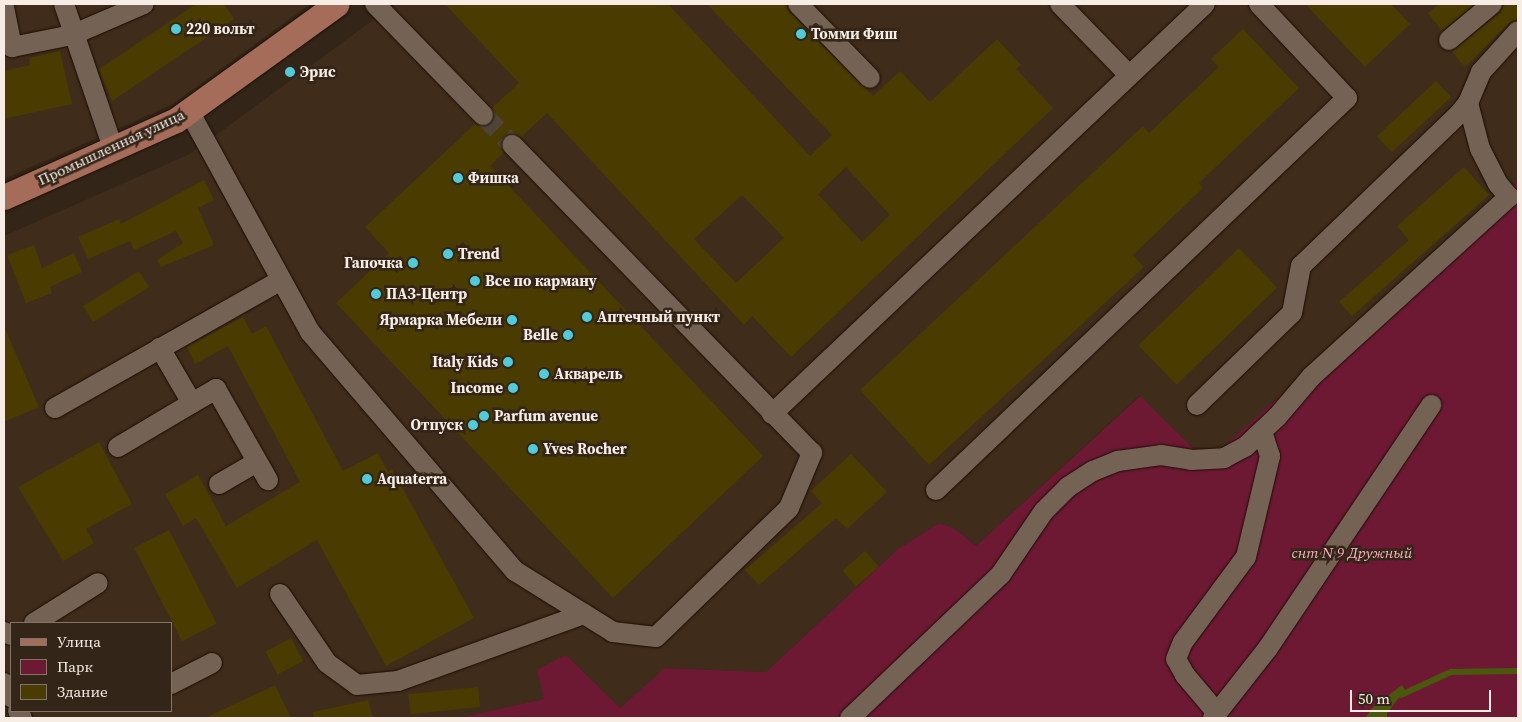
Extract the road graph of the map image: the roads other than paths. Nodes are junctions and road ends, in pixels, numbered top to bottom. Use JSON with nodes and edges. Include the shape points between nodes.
{"nodes":[{"id":1,"x":64,"y":4,"type":"edge"},
{"id":2,"x":144,"y":4,"type":"edge"},
{"id":3,"x":337,"y":4,"type":"edge"},
{"id":4,"x":376,"y":4,"type":"edge"},
{"id":5,"x":798,"y":4,"type":"edge"},
{"id":6,"x":1060,"y":4,"type":"edge"},
{"id":7,"x":1205,"y":4,"type":"edge"},
{"id":8,"x":1259,"y":4,"type":"edge"},
{"id":9,"x":1492,"y":4,"type":"edge"},
{"id":10,"x":4,"y":8,"type":"edge"},
{"id":11,"x":1518,"y":31,"type":"edge"},
{"id":12,"x":72,"y":35,"type":"junction"},
{"id":13,"x":1449,"y":40,"type":"dead end"},
{"id":14,"x":1130,"y":76,"type":"junction"},
{"id":15,"x":870,"y":78,"type":"dead end"},
{"id":16,"x":1468,"y":103,"type":"junction"},
{"id":17,"x":188,"y":112,"type":"junction"},
{"id":18,"x":484,"y":116,"type":"tunnel mouth"},
{"id":19,"x":512,"y":145,"type":"tunnel mouth"},
{"id":20,"x":113,"y":148,"type":"junction"},
{"id":21,"x":1514,"y":193,"type":"edge"},
{"id":22,"x":4,"y":197,"type":"edge"},
{"id":23,"x":281,"y":280,"type":"junction"},
{"id":24,"x":160,"y":348,"type":"junction"},
{"id":25,"x":192,"y":403,"type":"junction"},
{"id":26,"x":1197,"y":404,"type":"dead end"},
{"id":27,"x":1430,"y":406,"type":"dead end"},
{"id":28,"x":55,"y":408,"type":"dead end"},
{"id":29,"x":772,"y":414,"type":"junction"},
{"id":30,"x":1262,"y":432,"type":"junction"},
{"id":31,"x":118,"y":447,"type":"dead end"},
{"id":32,"x":257,"y":462,"type":"junction"},
{"id":33,"x":268,"y":480,"type":"dead end"},
{"id":34,"x":219,"y":484,"type":"dead end"},
{"id":35,"x":936,"y":490,"type":"dead end"},
{"id":36,"x":98,"y":584,"type":"dead end"},
{"id":37,"x":280,"y":594,"type":"dead end"},
{"id":38,"x":584,"y":614,"type":"junction"},
{"id":39,"x":36,"y":622,"type":"edge"},
{"id":40,"x":212,"y":663,"type":"dead end"},
{"id":41,"x":4,"y":683,"type":"edge"},
{"id":42,"x":172,"y":683,"type":"edge"},
{"id":43,"x":10,"y":695,"type":"edge"},
{"id":44,"x":1215,"y":716,"type":"edge"},
{"id":45,"x":850,"y":718,"type":"edge"}],
"edges":[{"from":1,"to":12,"type":"lane"},
{"from":2,"to":12,"type":"lane"},
{"from":3,"to":17,"type":"main road","name":"Промышленная улица"},
{"from":4,"to":18,"type":"lane"},
{"from":5,"to":15,"type":"lane"},
{"from":6,"to":14,"type":"lane"},
{"from":7,"to":14,"type":"lane"},
{"from":8,"to":35,"type":"lane","via":[[1347,98]]},
{"from":9,"to":13,"type":"lane"},
{"from":10,"to":12,"type":"lane","via":[[12,48]]},
{"from":11,"to":16,"type":"lane","via":[[1481,72]]},
{"from":12,"to":20,"type":"lane"},
{"from":14,"to":29,"type":"lane"},
{"from":16,"to":21,"type":"lane","via":[[1480,149],[1498,184]]},
{"from":16,"to":26,"type":"lane","via":[[1301,266],[1292,313]]},
{"from":17,"to":20,"type":"main road","name":"Промышленная улица"},
{"from":17,"to":23,"type":"lane"},
{"from":19,"to":29,"type":"lane"},
{"from":20,"to":22,"type":"main road","name":"Промышленная улица"},
{"from":21,"to":30,"type":"lane","via":[[1311,376]]},
{"from":23,"to":24,"type":"lane"},
{"from":23,"to":38,"type":"lane","via":[[310,332],[515,571]]},
{"from":24,"to":25,"type":"lane"},
{"from":24,"to":28,"type":"lane"},
{"from":25,"to":31,"type":"lane"},
{"from":25,"to":32,"type":"lane","via":[[216,389]]},
{"from":27,"to":44,"type":"lane","via":[[1334,553],[1268,648]]},
{"from":29,"to":38,"type":"lane","via":[[812,452],[789,508],[656,637],[613,632]]},
{"from":30,"to":44,"type":"lane","via":[[1270,456],[1246,557],[1183,642],[1176,659]]},
{"from":30,"to":45,"type":"lane","via":[[1245,447],[1224,458],[1191,460],[1161,455],[1118,461],[1093,471],[1068,487],[1044,511],[995,580]]},
{"from":32,"to":33,"type":"lane"},
{"from":32,"to":34,"type":"lane"},
{"from":36,"to":39,"type":"lane"},
{"from":37,"to":38,"type":"lane","via":[[327,663],[357,685],[398,681]]},
{"from":40,"to":42,"type":"lane"},
{"from":41,"to":43,"type":"lane"}]}
